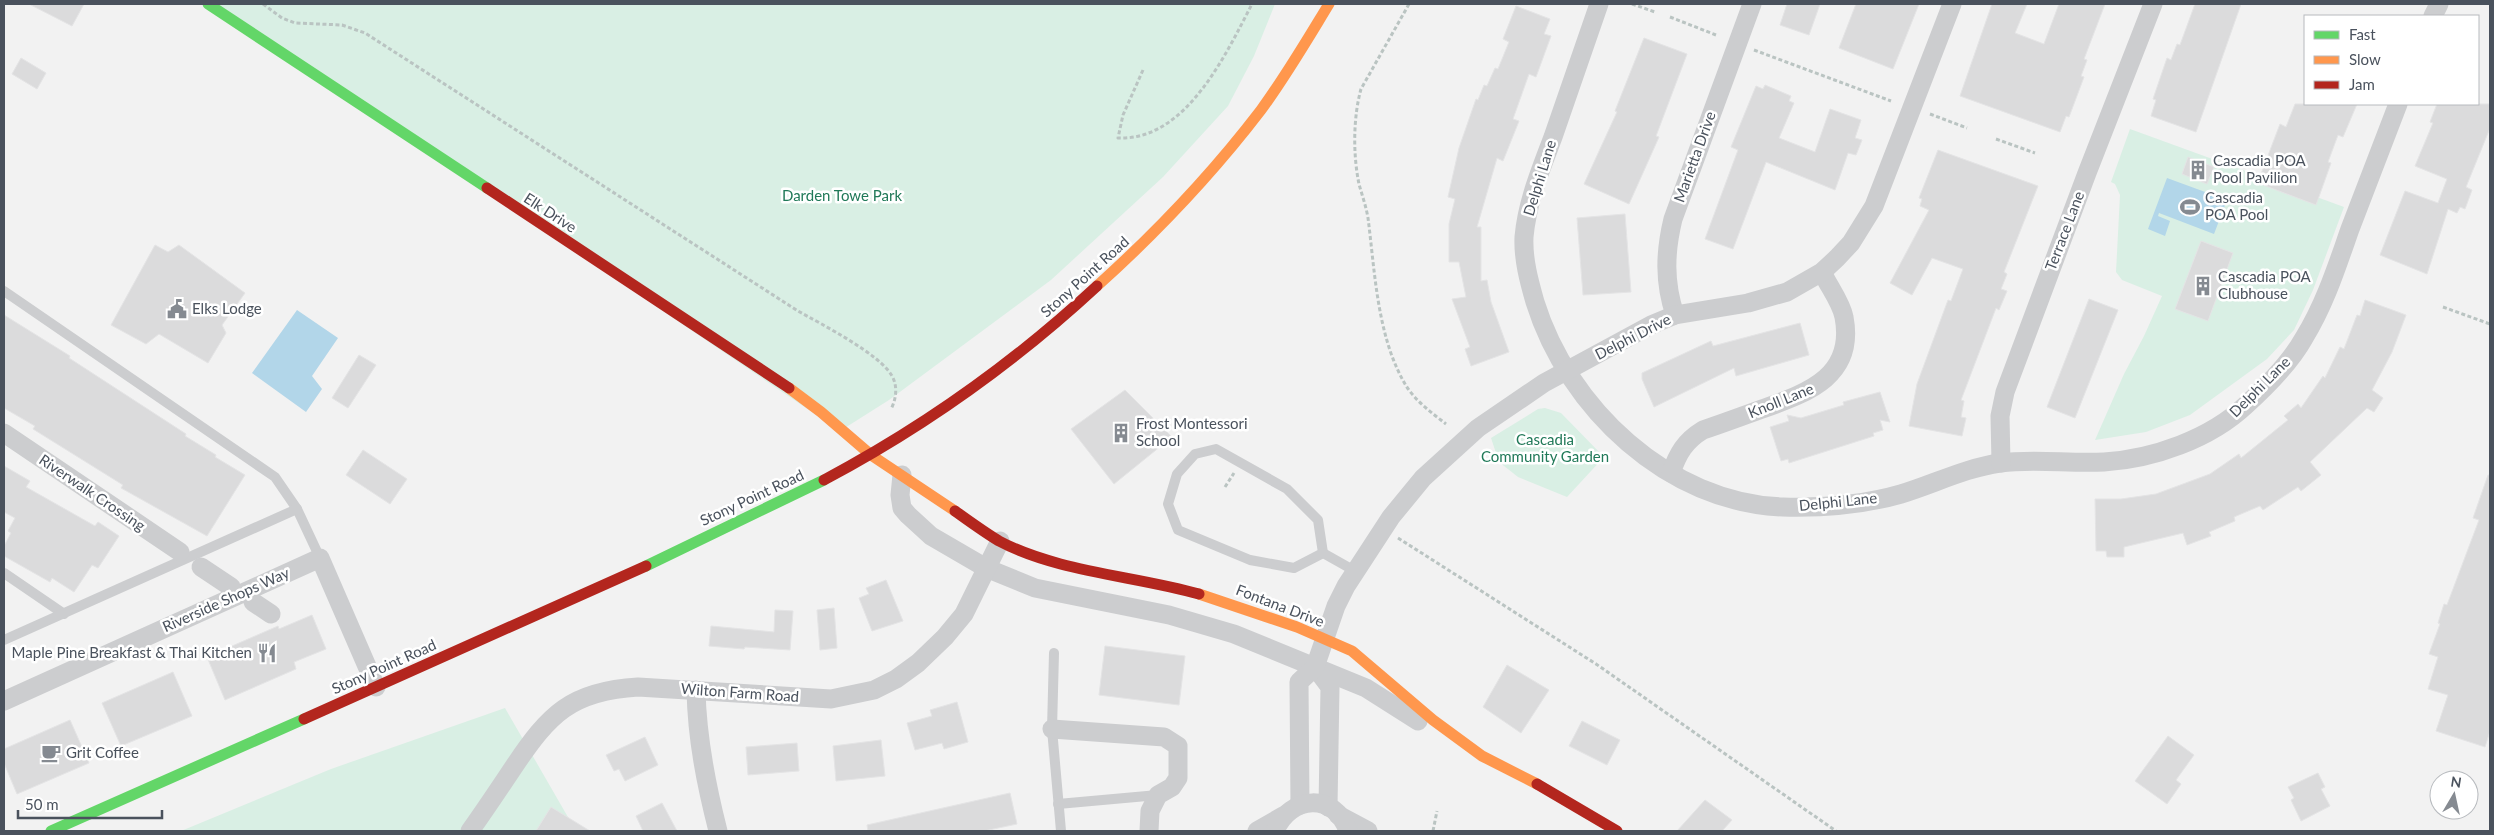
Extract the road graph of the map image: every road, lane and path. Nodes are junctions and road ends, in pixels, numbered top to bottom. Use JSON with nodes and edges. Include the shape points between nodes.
{"nodes":[{"id":1,"x":208,"y":4,"type":"edge"},
{"id":2,"x":263,"y":4,"type":"edge"},
{"id":3,"x":1252,"y":4,"type":"edge"},
{"id":4,"x":1329,"y":4,"type":"edge"},
{"id":5,"x":1409,"y":4,"type":"edge"},
{"id":6,"x":1599,"y":4,"type":"edge"},
{"id":7,"x":1632,"y":4,"type":"edge"},
{"id":8,"x":1752,"y":4,"type":"edge"},
{"id":9,"x":1952,"y":4,"type":"edge"},
{"id":10,"x":2153,"y":4,"type":"edge"},
{"id":11,"x":1656,"y":12,"type":"dead end"},
{"id":12,"x":1670,"y":18,"type":"dead end"},
{"id":13,"x":1716,"y":35,"type":"dead end"},
{"id":14,"x":1753,"y":49,"type":"dead end"},
{"id":15,"x":1143,"y":70,"type":"dead end"},
{"id":16,"x":1892,"y":101,"type":"dead end"},
{"id":17,"x":2398,"y":105,"type":"edge"},
{"id":18,"x":1929,"y":114,"type":"dead end"},
{"id":19,"x":1968,"y":128,"type":"dead end"},
{"id":20,"x":1996,"y":139,"type":"dead end"},
{"id":21,"x":2036,"y":153,"type":"dead end"},
{"id":22,"x":1822,"y":272,"type":"junction"},
{"id":23,"x":4,"y":291,"type":"edge"},
{"id":24,"x":2443,"y":306,"type":"dead end"},
{"id":25,"x":1675,"y":315,"type":"junction"},
{"id":26,"x":2490,"y":324,"type":"edge"},
{"id":27,"x":1567,"y":371,"type":"junction"},
{"id":28,"x":891,"y":409,"type":"dead end"},
{"id":29,"x":1446,"y":424,"type":"dead end"},
{"id":30,"x":4,"y":433,"type":"edge"},
{"id":31,"x":871,"y":454,"type":"junction"},
{"id":32,"x":2001,"y":463,"type":"junction"},
{"id":33,"x":1671,"y":472,"type":"junction"},
{"id":34,"x":902,"y":475,"type":"junction"},
{"id":35,"x":297,"y":509,"type":"junction"},
{"id":36,"x":1383,"y":528,"type":"junction"},
{"id":37,"x":1000,"y":541,"type":"junction"},
{"id":38,"x":180,"y":552,"type":"dead end"},
{"id":39,"x":1322,"y":553,"type":"junction"},
{"id":40,"x":320,"y":558,"type":"junction"},
{"id":41,"x":201,"y":567,"type":"dead end"},
{"id":42,"x":986,"y":568,"type":"junction"},
{"id":43,"x":1355,"y":571,"type":"junction"},
{"id":44,"x":4,"y":573,"type":"edge"},
{"id":45,"x":231,"y":587,"type":"dead end"},
{"id":46,"x":252,"y":602,"type":"dead end"},
{"id":47,"x":64,"y":614,"type":"junction"},
{"id":48,"x":271,"y":614,"type":"dead end"},
{"id":49,"x":1324,"y":639,"type":"junction"},
{"id":50,"x":4,"y":640,"type":"edge"},
{"id":51,"x":1054,"y":653,"type":"dead end"},
{"id":52,"x":1315,"y":667,"type":"junction"},
{"id":53,"x":376,"y":688,"type":"junction"},
{"id":54,"x":696,"y":690,"type":"junction"},
{"id":55,"x":4,"y":701,"type":"edge"},
{"id":56,"x":1052,"y":730,"type":"junction"},
{"id":57,"x":1482,"y":756,"type":"junction"},
{"id":58,"x":1158,"y":796,"type":"junction"},
{"id":59,"x":1058,"y":804,"type":"junction"},
{"id":60,"x":1300,"y":805,"type":"junction"},
{"id":61,"x":1333,"y":811,"type":"junction"},
{"id":62,"x":1436,"y":811,"type":"dead end"},
{"id":63,"x":1284,"y":815,"type":"junction"},
{"id":64,"x":51,"y":831,"type":"edge"},
{"id":65,"x":470,"y":831,"type":"edge"},
{"id":66,"x":718,"y":831,"type":"edge"},
{"id":67,"x":1060,"y":831,"type":"edge"},
{"id":68,"x":1150,"y":831,"type":"edge"},
{"id":69,"x":1257,"y":831,"type":"edge"},
{"id":70,"x":1275,"y":831,"type":"edge"},
{"id":71,"x":1348,"y":831,"type":"edge"},
{"id":72,"x":1368,"y":831,"type":"edge"},
{"id":73,"x":1433,"y":831,"type":"edge"},
{"id":74,"x":1617,"y":831,"type":"edge"},
{"id":75,"x":1836,"y":831,"type":"edge"}],
"edges":[{"from":1,"to":31,"type":"street","name":"Elk Drive","via":[[779,381]]},
{"from":2,"to":28,"type":"path","via":[[295,23],[342,25],[365,34],[798,311],[858,346],[892,376],[896,399]]},
{"from":3,"to":15,"type":"path","via":[[1213,76],[1172,120],[1133,138],[1118,138],[1122,115]]},
{"from":4,"to":31,"type":"street","name":"Stony Point Road","via":[[1286,77],[1254,121],[1192,195],[1146,242],[1058,322],[958,398]]},
{"from":5,"to":29,"type":"path","via":[[1361,90],[1357,103],[1356,154],[1390,351],[1405,386]]},
{"from":6,"to":27,"type":"street","name":"Delphi Lane","via":[[1531,198],[1524,238],[1526,271],[1542,325]]},
{"from":7,"to":11,"type":"path"},
{"from":8,"to":25,"type":"street","name":"Marietta Drive","via":[[1673,218],[1666,271],[1668,295]]},
{"from":9,"to":22,"type":"street","name":"Delphi Drive","via":[[1874,206],[1851,243]]},
{"from":10,"to":32,"type":"street","name":"Terrace Lane","via":[[2005,392],[2000,416]]},
{"from":12,"to":13,"type":"path"},
{"from":14,"to":16,"type":"path"},
{"from":17,"to":32,"type":"street","name":"Delphi Lane","via":[[2314,320],[2288,361],[2245,406],[2222,424],[2197,437],[2138,457],[2107,462]]},
{"from":18,"to":19,"type":"path"},
{"from":20,"to":21,"type":"path"},
{"from":22,"to":25,"type":"street","name":"Delphi Drive","via":[[1788,292],[1768,299]]},
{"from":22,"to":33,"type":"street","name":"Knoll Lane","via":[[1839,305],[1845,326],[1842,355],[1834,371],[1810,391],[1698,433],[1679,452]]},
{"from":23,"to":35,"type":"lane","via":[[263,468],[275,477]]},
{"from":24,"to":26,"type":"path"},
{"from":25,"to":27,"type":"street","name":"Delphi Drive"},
{"from":27,"to":33,"type":"street","name":"Delphi Lane","via":[[1597,413],[1626,442]]},
{"from":27,"to":36,"type":"street","name":"Delphi Drive","via":[[1521,397],[1460,443],[1406,496]]},
{"from":30,"to":38,"type":"street","name":"Riverwalk Crossing"},
{"from":31,"to":34,"type":"street","name":"Elk Drive"},
{"from":31,"to":53,"type":"street","name":"Stony Point Road","via":[[814,486]]},
{"from":32,"to":33,"type":"street","name":"Delphi Lane","via":[[1892,496],[1863,503],[1820,507],[1780,507],[1736,500],[1699,487]]},
{"from":34,"to":37,"type":"street","name":"Fontana Drive"},
{"from":34,"to":42,"type":"street","via":[[900,495],[902,508],[908,515],[931,536]]},
{"from":35,"to":40,"type":"lane"},
{"from":35,"to":47,"type":"lane"},
{"from":36,"to":43,"type":"street","name":"Delphi Drive"},
{"from":36,"to":75,"type":"path","via":[[1596,664]]},
{"from":37,"to":42,"type":"street","name":"Wilton Farm Road"},
{"from":37,"to":49,"type":"street","name":"Fontana Drive","via":[[1055,562],[1212,597]]},
{"from":39,"to":39,"type":"lane","via":[[1318,520],[1287,489],[1216,449],[1195,454],[1177,474],[1168,504],[1178,530],[1250,560],[1294,568]]},
{"from":39,"to":43,"type":"lane"},
{"from":40,"to":53,"type":"street"},
{"from":40,"to":55,"type":"street","name":"Riverside Shops Way"},
{"from":41,"to":45,"type":"street"},
{"from":42,"to":52,"type":"street","via":[[1035,588],[1169,615],[1234,634]]},
{"from":42,"to":54,"type":"street","name":"Wilton Farm Road","via":[[964,614],[945,637],[918,663],[874,690],[831,699]]},
{"from":43,"to":49,"type":"street","name":"Delphi Drive","via":[[1336,606]]},
{"from":44,"to":47,"type":"lane"},
{"from":46,"to":48,"type":"street"},
{"from":47,"to":50,"type":"lane"},
{"from":49,"to":52,"type":"street","name":"Delphi Drive"},
{"from":49,"to":57,"type":"street","name":"Fontana Drive","via":[[1352,651],[1433,720]]},
{"from":51,"to":56,"type":"lane"},
{"from":52,"to":57,"type":"street","via":[[1366,688],[1453,743]]},
{"from":52,"to":60,"type":"street","via":[[1299,682]]},
{"from":52,"to":61,"type":"street","via":[[1330,687]]},
{"from":53,"to":64,"type":"street","name":"Stony Point Road"},
{"from":54,"to":65,"type":"street","name":"Wilton Farm Road","via":[[638,686],[614,688],[573,702],[536,733]]},
{"from":54,"to":66,"type":"street","via":[[697,727]]},
{"from":56,"to":58,"type":"street","via":[[1164,737],[1173,741],[1180,754],[1178,778],[1172,787]]},
{"from":56,"to":59,"type":"lane"},
{"from":57,"to":74,"type":"street","name":"Fontana Drive","via":[[1549,790]]},
{"from":58,"to":59,"type":"lane"},
{"from":58,"to":68,"type":"street","via":[[1150,811]]},
{"from":59,"to":67,"type":"lane"},
{"from":60,"to":61,"type":"street","via":[[1310,803]]},
{"from":60,"to":63,"type":"street"},
{"from":61,"to":71,"type":"street"},
{"from":61,"to":72,"type":"street"},
{"from":62,"to":73,"type":"path"},
{"from":63,"to":69,"type":"street"},
{"from":63,"to":70,"type":"street"}]}
